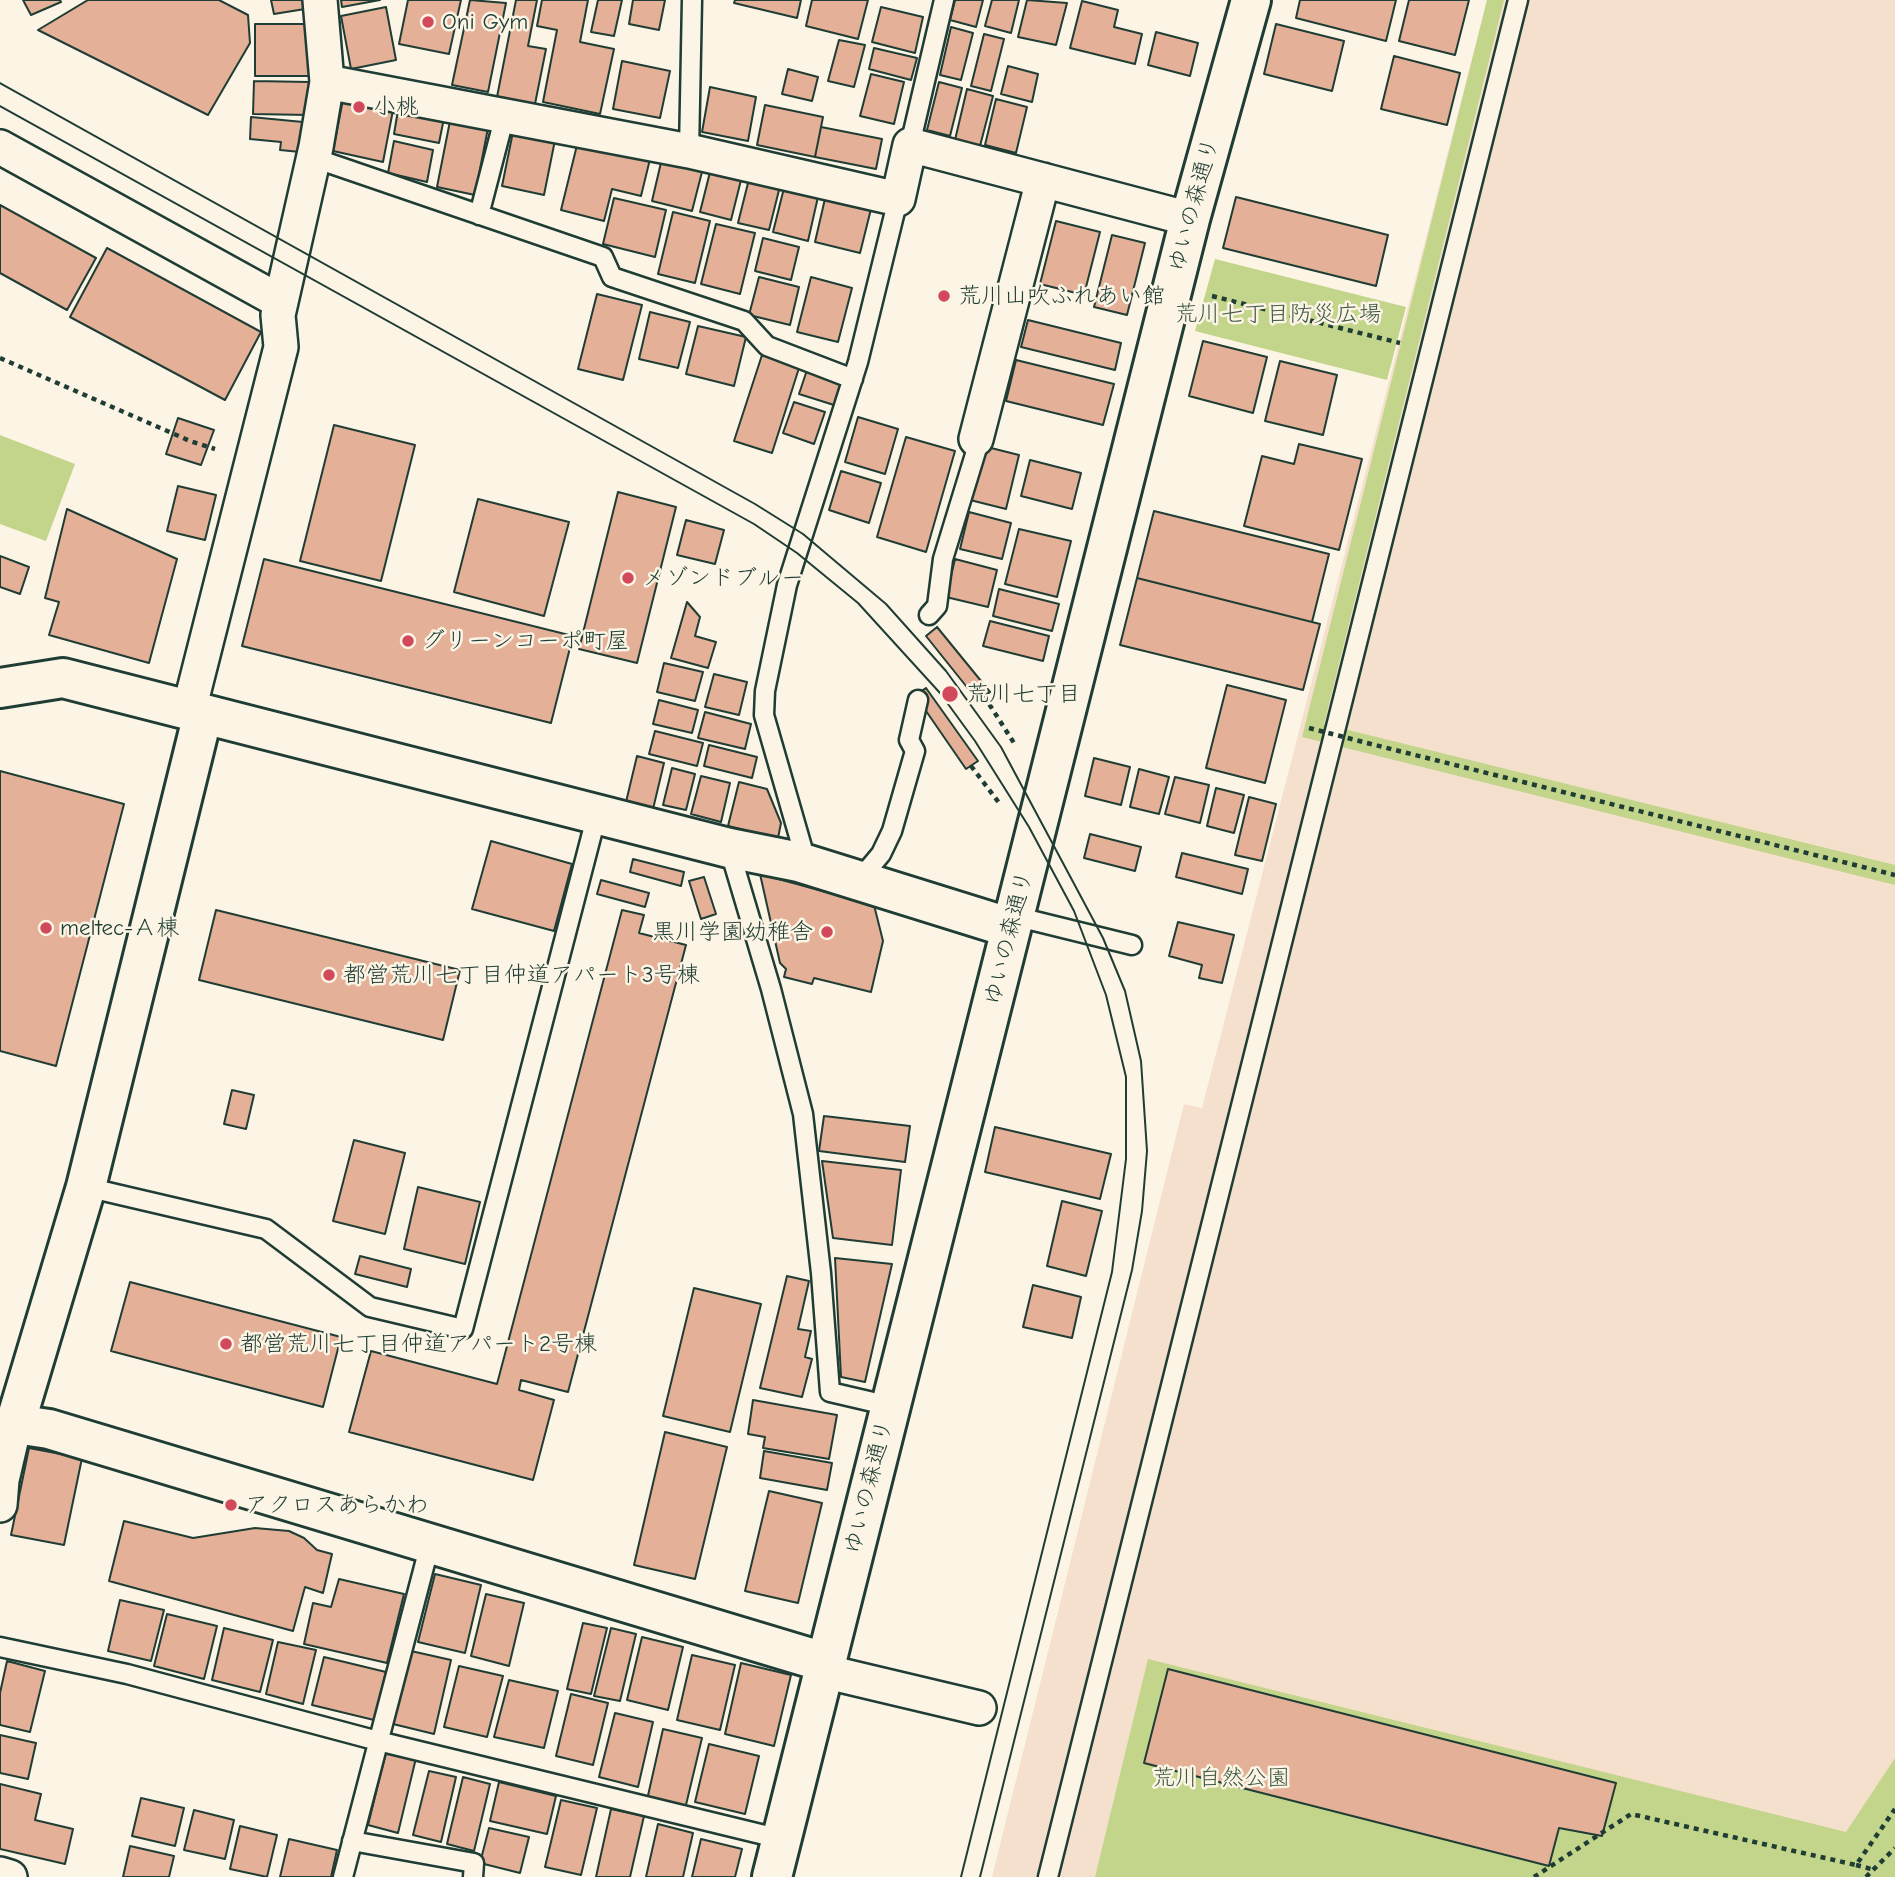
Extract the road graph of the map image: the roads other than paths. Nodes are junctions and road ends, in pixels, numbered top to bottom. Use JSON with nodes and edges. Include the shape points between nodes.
{"nodes":[{"id":1,"x":320,"y":0,"type":"edge"},
{"id":2,"x":692,"y":0,"type":"edge"},
{"id":3,"x":944,"y":0,"type":"edge"},
{"id":4,"x":1251,"y":0,"type":"edge"},
{"id":5,"x":1518,"y":0,"type":"edge"},
{"id":6,"x":327,"y":82,"type":"junction"},
{"id":7,"x":505,"y":116,"type":"junction"},
{"id":8,"x":910,"y":145,"type":"junction"},
{"id":9,"x":0,"y":147,"type":"edge"},
{"id":10,"x":689,"y":151,"type":"junction"},
{"id":11,"x":313,"y":158,"type":"junction"},
{"id":12,"x":1043,"y":180,"type":"junction"},
{"id":13,"x":898,"y":199,"type":"junction"},
{"id":14,"x":479,"y":215,"type":"junction"},
{"id":15,"x":1189,"y":219,"type":"junction"},
{"id":16,"x":281,"y":302,"type":"junction"},
{"id":17,"x":853,"y":379,"type":"junction"},
{"id":18,"x":976,"y":439,"type":"joint"},
{"id":19,"x":929,"y":615,"type":"dead end"},
{"id":20,"x":0,"y":688,"type":"edge"},
{"id":21,"x":918,"y":700,"type":"dead end"},
{"id":22,"x":196,"y":712,"type":"junction"},
{"id":23,"x":597,"y":814,"type":"junction"},
{"id":24,"x":729,"y":848,"type":"junction"},
{"id":25,"x":799,"y":862,"type":"junction"},
{"id":26,"x":860,"y":878,"type":"junction"},
{"id":27,"x":1013,"y":922,"type":"junction"},
{"id":28,"x":1132,"y":945,"type":"dead end"},
{"id":29,"x":86,"y":1187,"type":"junction"},
{"id":30,"x":890,"y":1406,"type":"junction"},
{"id":31,"x":7,"y":1425,"type":"edge"},
{"id":32,"x":0,"y":1505,"type":"edge"},
{"id":33,"x":430,"y":1544,"type":"junction"},
{"id":34,"x":0,"y":1647,"type":"edge"},
{"id":35,"x":823,"y":1667,"type":"junction"},
{"id":36,"x":979,"y":1708,"type":"dead end"},
{"id":37,"x":378,"y":1741,"type":"junction"},
{"id":38,"x":781,"y":1839,"type":"junction"},
{"id":39,"x":352,"y":1841,"type":"junction"},
{"id":40,"x":0,"y":1874,"type":"edge"},
{"id":41,"x":10,"y":1877,"type":"edge"},
{"id":42,"x":342,"y":1877,"type":"edge"},
{"id":43,"x":473,"y":1877,"type":"edge"},
{"id":44,"x":772,"y":1877,"type":"edge"},
{"id":45,"x":1048,"y":1877,"type":"edge"}],
"edges":[{"from":1,"to":6,"type":"street"},
{"from":2,"to":10,"type":"lane"},
{"from":3,"to":8,"type":"lane"},
{"from":4,"to":15,"type":"street","name":"ゆいの森通り"},
{"from":5,"to":45,"type":"lane"},
{"from":6,"to":7,"type":"street"},
{"from":6,"to":11,"type":"street"},
{"from":7,"to":10,"type":"street"},
{"from":7,"to":14,"type":"lane"},
{"from":8,"to":12,"type":"street"},
{"from":8,"to":13,"type":"street"},
{"from":9,"to":16,"type":"street"},
{"from":10,"to":13,"type":"street"},
{"from":11,"to":14,"type":"lane"},
{"from":11,"to":16,"type":"street"},
{"from":12,"to":15,"type":"street"},
{"from":12,"to":18,"type":"street"},
{"from":13,"to":17,"type":"lane"},
{"from":14,"to":17,"type":"lane","via":[[603,257],[612,277],[744,321],[767,346]]},
{"from":15,"to":27,"type":"street","name":"ゆいの森通り"},
{"from":16,"to":22,"type":"street","via":[[281,347]]},
{"from":17,"to":25,"type":"lane","via":[[787,585],[765,691],[764,715],[802,847]]},
{"from":18,"to":19,"type":"lane","via":[[943,559],[937,606]]},
{"from":20,"to":22,"type":"street","via":[[63,678]]},
{"from":21,"to":26,"type":"lane","via":[[908,740],[915,751],[892,831],[881,855]]},
{"from":22,"to":23,"type":"street"},
{"from":22,"to":29,"type":"street"},
{"from":23,"to":24,"type":"street"},
{"from":23,"to":29,"type":"lane","via":[[463,1329],[370,1307],[266,1229]]},
{"from":24,"to":25,"type":"street"},
{"from":24,"to":30,"type":"lane","via":[[803,1114],[830,1392]]},
{"from":25,"to":26,"type":"street"},
{"from":26,"to":27,"type":"street"},
{"from":27,"to":28,"type":"lane"},
{"from":27,"to":30,"type":"street","name":"ゆいの森通り"},
{"from":29,"to":31,"type":"street"},
{"from":30,"to":35,"type":"street","name":"ゆいの森通り"},
{"from":31,"to":32,"type":"street"},
{"from":31,"to":33,"type":"street","via":[[49,1429]]},
{"from":33,"to":35,"type":"street"},
{"from":33,"to":37,"type":"lane"},
{"from":34,"to":37,"type":"lane","via":[[127,1674]]},
{"from":35,"to":36,"type":"street"},
{"from":35,"to":38,"type":"street","name":"ゆいの森通り"},
{"from":37,"to":38,"type":"lane"},
{"from":37,"to":39,"type":"lane"},
{"from":38,"to":44,"type":"street","name":"ゆいの森通り"},
{"from":39,"to":42,"type":"lane"},
{"from":39,"to":43,"type":"lane","via":[[474,1863]]},
{"from":40,"to":41,"type":"street"}]}
